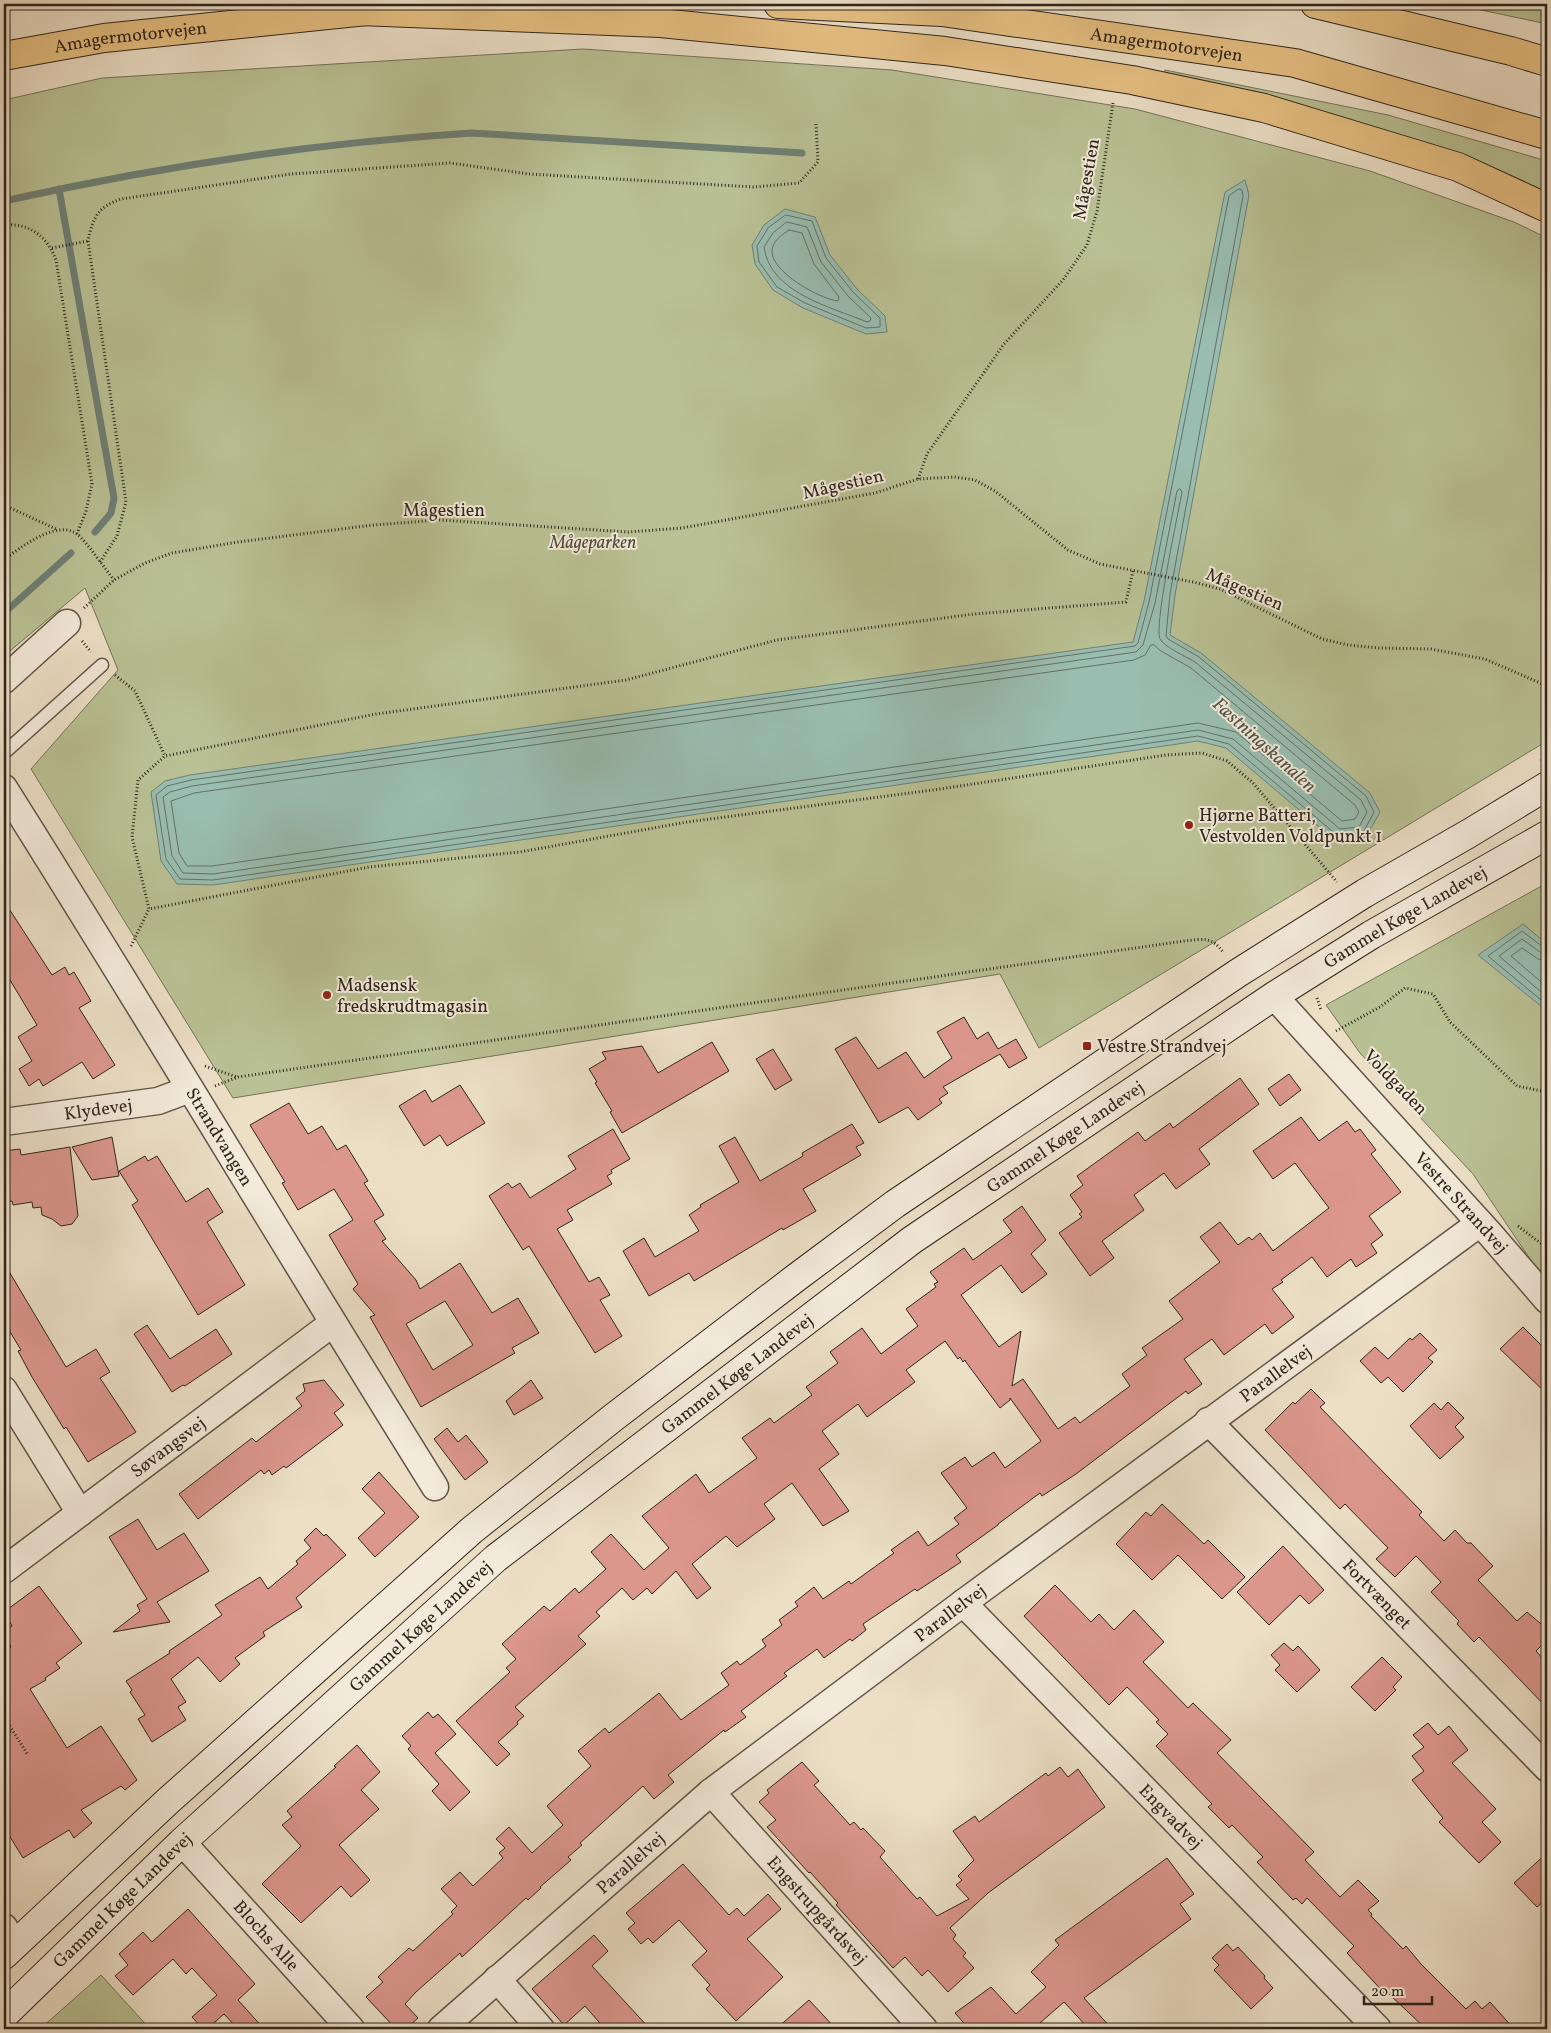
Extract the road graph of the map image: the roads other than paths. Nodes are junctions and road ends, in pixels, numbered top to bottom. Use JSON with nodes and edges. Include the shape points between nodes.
{"nodes":[{"id":1,"x":467,"y":4,"type":"edge"},
{"id":2,"x":778,"y":4,"type":"edge"},
{"id":3,"x":1315,"y":4,"type":"edge"},
{"id":4,"x":359,"y":11,"type":"junction"},
{"id":5,"x":4,"y":56,"type":"edge"},
{"id":6,"x":1547,"y":62,"type":"edge"},
{"id":7,"x":1547,"y":135,"type":"edge"},
{"id":8,"x":1547,"y":208,"type":"edge"},
{"id":9,"x":67,"y":623,"type":"road end"},
{"id":10,"x":102,"y":665,"type":"road end"},
{"id":11,"x":4,"y":680,"type":"edge"},
{"id":12,"x":4,"y":753,"type":"edge"},
{"id":13,"x":1547,"y":786,"type":"edge"},
{"id":14,"x":4,"y":788,"type":"edge"},
{"id":15,"x":1547,"y":835,"type":"edge"},
{"id":16,"x":1274,"y":996,"type":"junction"},
{"id":17,"x":191,"y":1091,"type":"junction"},
{"id":18,"x":4,"y":1122,"type":"edge"},
{"id":19,"x":1480,"y":1223,"type":"junction"},
{"id":20,"x":1547,"y":1300,"type":"edge"},
{"id":21,"x":333,"y":1323,"type":"junction"},
{"id":22,"x":4,"y":1390,"type":"edge"},
{"id":23,"x":1208,"y":1421,"type":"junction"},
{"id":24,"x":435,"y":1487,"type":"dead end"},
{"id":25,"x":80,"y":1513,"type":"junction"},
{"id":26,"x":4,"y":1570,"type":"edge"},
{"id":27,"x":963,"y":1603,"type":"junction"},
{"id":28,"x":1547,"y":1768,"type":"edge"},
{"id":29,"x":710,"y":1792,"type":"junction"},
{"id":30,"x":182,"y":1842,"type":"junction"},
{"id":31,"x":7,"y":1942,"type":"edge"},
{"id":32,"x":497,"y":1980,"type":"junction"},
{"id":33,"x":4,"y":2015,"type":"edge"},
{"id":34,"x":351,"y":2029,"type":"edge"},
{"id":35,"x":441,"y":2029,"type":"edge"},
{"id":36,"x":541,"y":2029,"type":"edge"},
{"id":37,"x":924,"y":2029,"type":"edge"},
{"id":38,"x":1378,"y":2029,"type":"edge"}],
"edges":[{"from":1,"to":4,"type":"highway","name":"Amagermotorvejen"},
{"from":2,"to":7,"type":"highway","name":"Amagermotorvejen","via":[[942,12],[1294,63]]},
{"from":3,"to":6,"type":"highway"},
{"from":4,"to":5,"type":"highway","name":"Amagermotorvejen","via":[[104,38]]},
{"from":4,"to":8,"type":"highway","via":[[660,23],[945,51],[1122,79],[1264,108],[1458,167]]},
{"from":9,"to":11,"type":"street"},
{"from":10,"to":12,"type":"lane"},
{"from":13,"to":31,"type":"main road","name":"Gammel Køge Landevej","via":[[1365,893],[1238,973],[900,1201],[797,1277],[472,1530]]},
{"from":14,"to":17,"type":"street","name":"Strandvangen","via":[[120,970]]},
{"from":15,"to":16,"type":"main road","name":"Gammel Køge Landevej","via":[[1371,935]]},
{"from":16,"to":19,"type":"street","name":"Vestre Strandvej"},
{"from":16,"to":30,"type":"main road","name":"Gammel Køge Landevej","via":[[912,1240],[496,1558]]},
{"from":17,"to":18,"type":"street","name":"Klydevej","via":[[158,1101]]},
{"from":17,"to":21,"type":"street","name":"Strandvangen"},
{"from":19,"to":20,"type":"street","name":"Vestre Strandvej"},
{"from":19,"to":23,"type":"street","name":"Parallelvej"},
{"from":21,"to":24,"type":"street","name":"Strandvangen"},
{"from":21,"to":25,"type":"street","name":"Søvangsvej"},
{"from":22,"to":25,"type":"street"},
{"from":23,"to":27,"type":"street","name":"Parallelvej"},
{"from":23,"to":28,"type":"street","name":"Fortvænget"},
{"from":25,"to":26,"type":"street","name":"Søvangsvej"},
{"from":27,"to":29,"type":"street","name":"Parallelvej"},
{"from":27,"to":38,"type":"street","name":"Engvadvej"},
{"from":29,"to":32,"type":"street","name":"Parallelvej"},
{"from":29,"to":37,"type":"street","name":"Engstrupgårdsvej"},
{"from":30,"to":33,"type":"main road","name":"Gammel Køge Landevej"},
{"from":30,"to":34,"type":"street","name":"Blochs Alle"},
{"from":32,"to":35,"type":"street","name":"Parallelvej"},
{"from":32,"to":36,"type":"street"}]}
